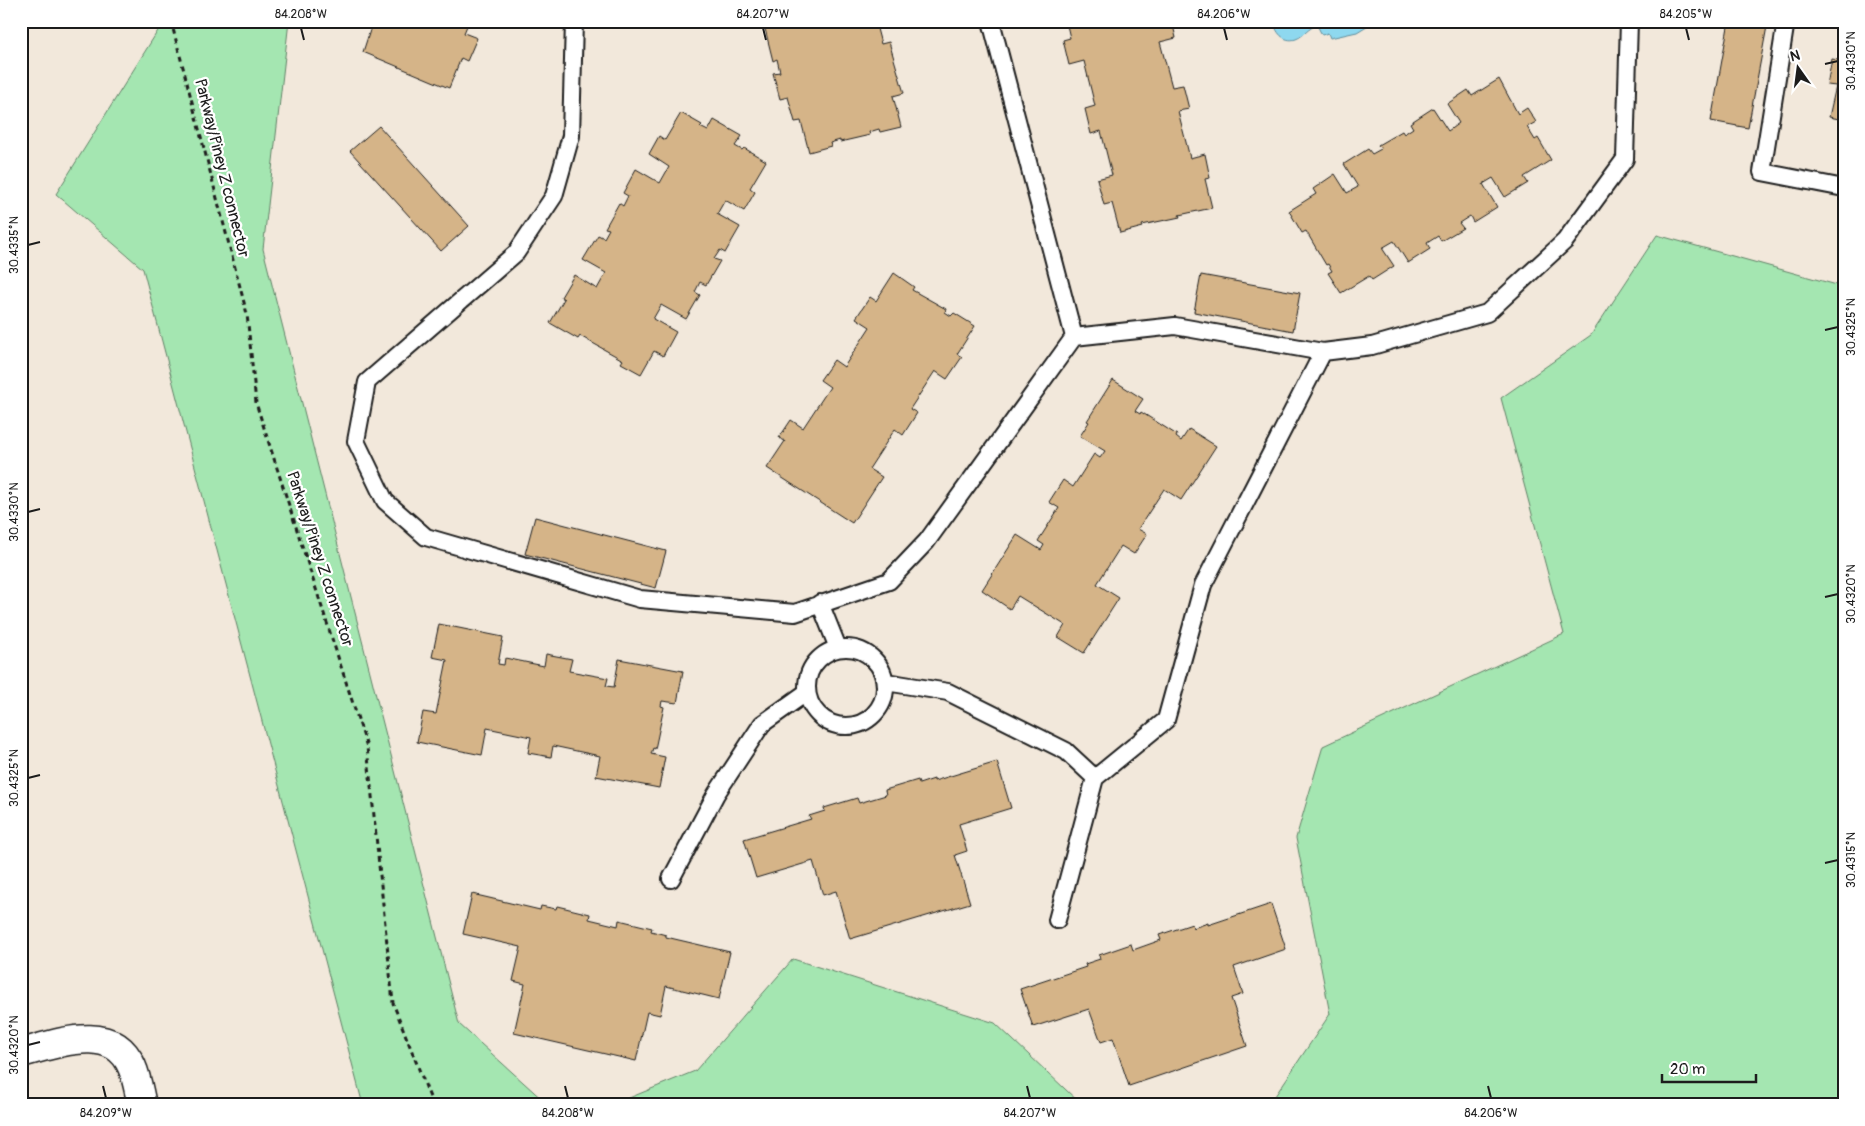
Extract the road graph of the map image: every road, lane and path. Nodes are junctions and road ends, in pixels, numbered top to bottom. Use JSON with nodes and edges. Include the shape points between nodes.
{"nodes":[{"id":1,"x":171,"y":21,"type":"edge"},
{"id":2,"x":574,"y":21,"type":"edge"},
{"id":3,"x":991,"y":21,"type":"edge"},
{"id":4,"x":1629,"y":21,"type":"edge"},
{"id":5,"x":1786,"y":21,"type":"edge"},
{"id":6,"x":1844,"y":188,"type":"edge"},
{"id":7,"x":1074,"y":337,"type":"junction"},
{"id":8,"x":1323,"y":352,"type":"junction"},
{"id":9,"x":820,"y":603,"type":"junction"},
{"id":10,"x":838,"y":648,"type":"junction"},
{"id":11,"x":886,"y":682,"type":"junction"},
{"id":12,"x":807,"y":692,"type":"junction"},
{"id":13,"x":1095,"y":778,"type":"junction"},
{"id":14,"x":671,"y":879,"type":"dead end"},
{"id":15,"x":1057,"y":920,"type":"dead end"},
{"id":16,"x":21,"y":1053,"type":"edge"},
{"id":17,"x":142,"y":1105,"type":"edge"},
{"id":18,"x":433,"y":1105,"type":"edge"}],
"edges":[{"from":1,"to":18,"type":"path","name":"Parkway/Piney Z connector","via":[[247,314],[256,403],[367,748],[393,1003]]},
{"from":2,"to":9,"type":"lane","via":[[571,136],[554,196],[516,253],[367,382],[356,441],[385,501],[426,537],[640,599],[795,612]]},
{"from":3,"to":7,"type":"lane"},
{"from":4,"to":8,"type":"lane","via":[[1625,159],[1565,241],[1487,313],[1372,346]]},
{"from":5,"to":6,"type":"lane","via":[[1762,172]]},
{"from":7,"to":8,"type":"lane","via":[[1175,326]]},
{"from":7,"to":9,"type":"lane","via":[[927,541],[889,581]]},
{"from":8,"to":13,"type":"lane","via":[[1203,585],[1166,720]]},
{"from":9,"to":10,"type":"lane"},
{"from":10,"to":11,"type":"lane","via":[[851,647],[874,658]]},
{"from":10,"to":12,"type":"lane","via":[[817,659],[810,669]]},
{"from":11,"to":12,"type":"lane","via":[[880,708],[870,718],[851,726],[831,724],[819,716]]},
{"from":11,"to":13,"type":"lane","via":[[948,692],[1066,751]]},
{"from":12,"to":14,"type":"lane","via":[[762,724],[716,794]]},
{"from":13,"to":15,"type":"lane"},
{"from":16,"to":17,"type":"street","via":[[82,1038],[102,1040],[120,1050],[132,1066]]}]}
